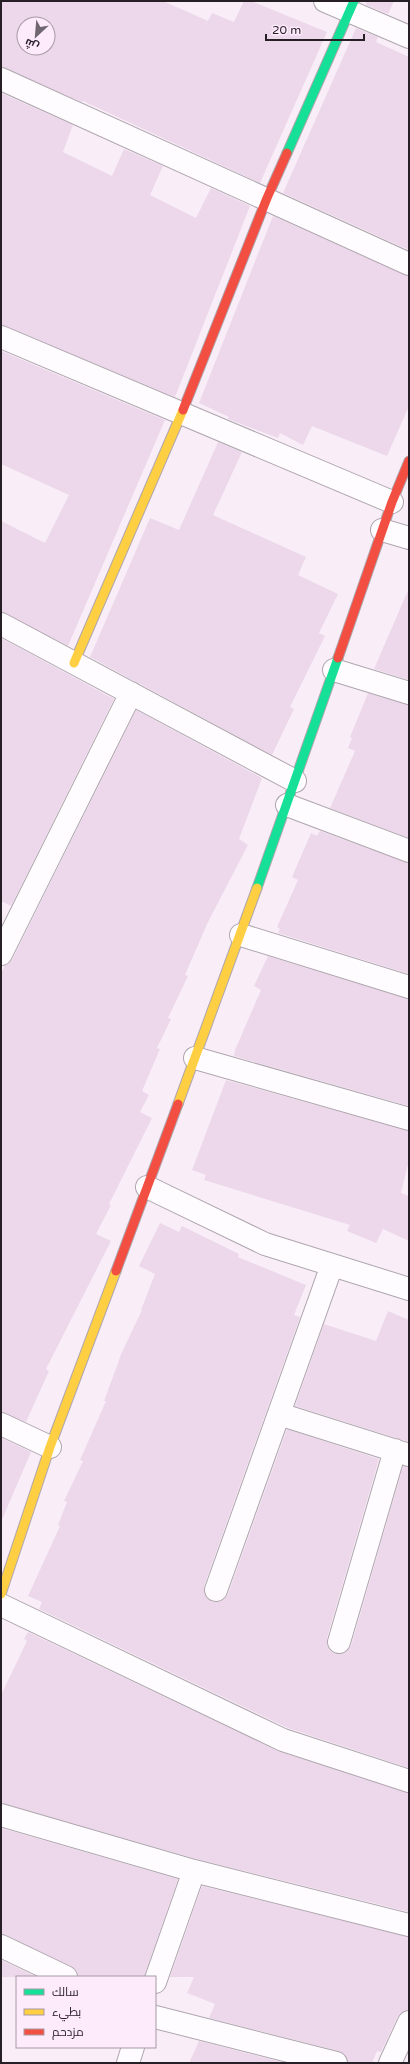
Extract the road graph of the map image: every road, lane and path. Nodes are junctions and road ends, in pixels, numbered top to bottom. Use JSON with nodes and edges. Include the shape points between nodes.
{"nodes":[{"id":1,"x":325,"y":1,"type":"edge"},
{"id":2,"x":352,"y":6,"type":"edge"},
{"id":3,"x":409,"y":37,"type":"edge"},
{"id":4,"x":1,"y":79,"type":"edge"},
{"id":5,"x":267,"y":198,"type":"junction"},
{"id":6,"x":409,"y":264,"type":"edge"},
{"id":7,"x":1,"y":338,"type":"edge"},
{"id":8,"x":182,"y":414,"type":"junction"},
{"id":9,"x":409,"y":461,"type":"edge"},
{"id":10,"x":392,"y":502,"type":"junction"},
{"id":11,"x":382,"y":530,"type":"junction"},
{"id":12,"x":409,"y":538,"type":"edge"},
{"id":13,"x":1,"y":624,"type":"edge"},
{"id":14,"x":74,"y":663,"type":"junction"},
{"id":15,"x":334,"y":670,"type":"junction"},
{"id":16,"x":131,"y":693,"type":"junction"},
{"id":17,"x":409,"y":693,"type":"edge"},
{"id":18,"x":295,"y":780,"type":"junction"},
{"id":19,"x":287,"y":806,"type":"junction"},
{"id":20,"x":409,"y":850,"type":"edge"},
{"id":21,"x":241,"y":935,"type":"junction"},
{"id":22,"x":1,"y":954,"type":"edge"},
{"id":23,"x":409,"y":987,"type":"edge"},
{"id":24,"x":195,"y":1058,"type":"junction"},
{"id":25,"x":409,"y":1119,"type":"edge"},
{"id":26,"x":147,"y":1187,"type":"junction"},
{"id":27,"x":332,"y":1265,"type":"junction"},
{"id":28,"x":409,"y":1289,"type":"edge"},
{"id":29,"x":279,"y":1414,"type":"junction"},
{"id":30,"x":1,"y":1424,"type":"edge"},
{"id":31,"x":50,"y":1447,"type":"junction"},
{"id":32,"x":402,"y":1452,"type":"edge"},
{"id":33,"x":216,"y":1590,"type":"dead end"},
{"id":34,"x":1,"y":1594,"type":"edge"},
{"id":35,"x":1,"y":1605,"type":"edge"},
{"id":36,"x":339,"y":1642,"type":"dead end"},
{"id":37,"x":409,"y":1781,"type":"edge"},
{"id":38,"x":1,"y":1815,"type":"edge"},
{"id":39,"x":194,"y":1872,"type":"junction"},
{"id":40,"x":409,"y":1925,"type":"edge"},
{"id":41,"x":1,"y":1946,"type":"edge"},
{"id":42,"x":64,"y":1976,"type":"edge"},
{"id":43,"x":156,"y":1979,"type":"edge"},
{"id":44,"x":156,"y":2017,"type":"edge"},
{"id":45,"x":409,"y":2022,"type":"edge"},
{"id":46,"x":133,"y":2048,"type":"edge"},
{"id":47,"x":128,"y":2063,"type":"edge"},
{"id":48,"x":336,"y":2063,"type":"edge"},
{"id":49,"x":390,"y":2063,"type":"edge"}],
"edges":[{"from":1,"to":2,"type":"street"},
{"from":2,"to":3,"type":"street"},
{"from":2,"to":5,"type":"street"},
{"from":4,"to":5,"type":"street"},
{"from":5,"to":6,"type":"street"},
{"from":5,"to":8,"type":"street"},
{"from":7,"to":8,"type":"street"},
{"from":8,"to":10,"type":"street"},
{"from":8,"to":14,"type":"street"},
{"from":9,"to":10,"type":"street"},
{"from":10,"to":11,"type":"street"},
{"from":11,"to":12,"type":"street"},
{"from":11,"to":15,"type":"street"},
{"from":13,"to":14,"type":"street"},
{"from":14,"to":16,"type":"street"},
{"from":15,"to":17,"type":"street"},
{"from":15,"to":18,"type":"street"},
{"from":16,"to":18,"type":"street"},
{"from":16,"to":22,"type":"street"},
{"from":18,"to":19,"type":"street"},
{"from":19,"to":20,"type":"street"},
{"from":19,"to":21,"type":"street"},
{"from":21,"to":23,"type":"street"},
{"from":21,"to":24,"type":"street"},
{"from":24,"to":25,"type":"street"},
{"from":24,"to":26,"type":"street"},
{"from":26,"to":27,"type":"street","via":[[265,1244]]},
{"from":26,"to":31,"type":"street"},
{"from":27,"to":28,"type":"street"},
{"from":27,"to":29,"type":"street"},
{"from":29,"to":32,"type":"street"},
{"from":29,"to":33,"type":"street"},
{"from":30,"to":31,"type":"street"},
{"from":31,"to":34,"type":"street"},
{"from":32,"to":36,"type":"street"},
{"from":35,"to":37,"type":"street","via":[[283,1740]]},
{"from":38,"to":39,"type":"street"},
{"from":39,"to":40,"type":"street"},
{"from":39,"to":43,"type":"street"},
{"from":41,"to":42,"type":"street"},
{"from":44,"to":48,"type":"street"},
{"from":45,"to":49,"type":"street"},
{"from":46,"to":47,"type":"street"}]}
